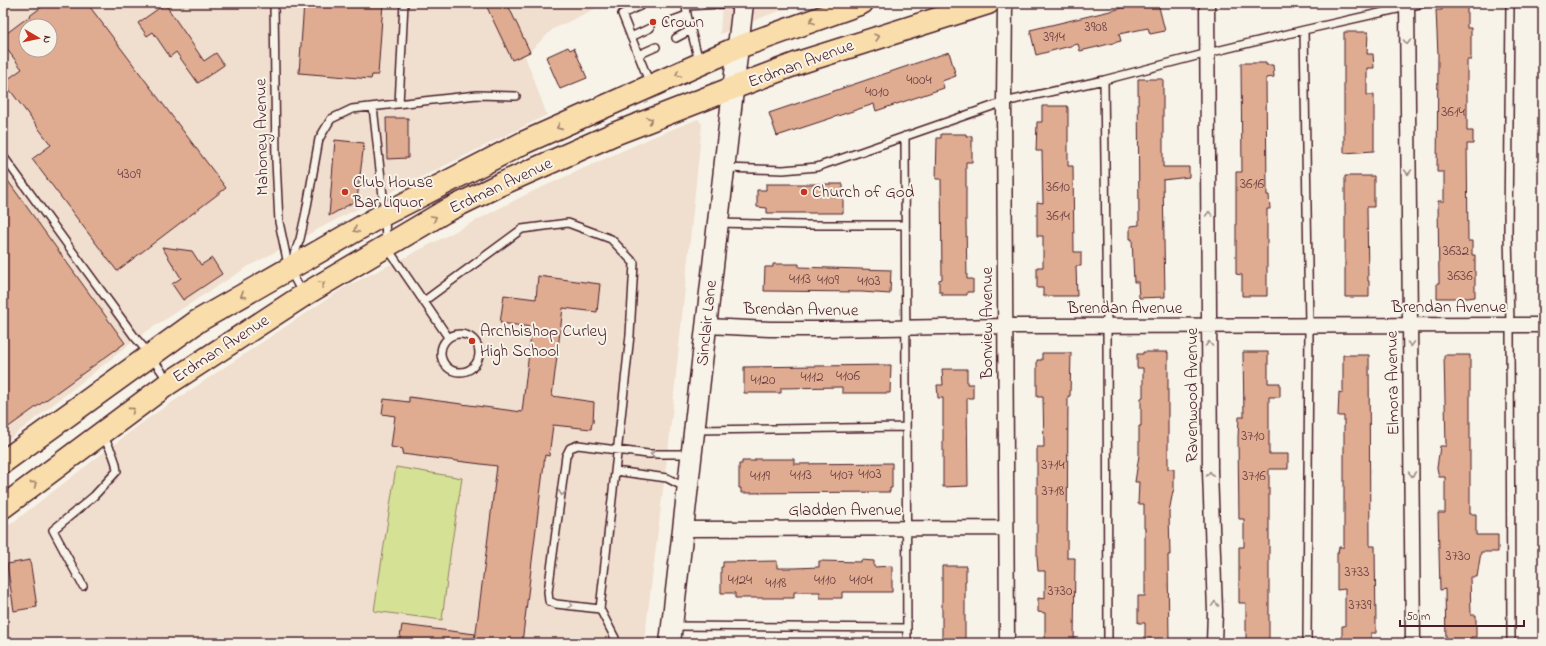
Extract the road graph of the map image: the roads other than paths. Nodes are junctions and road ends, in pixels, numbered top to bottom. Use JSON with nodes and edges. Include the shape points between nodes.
{"nodes":[{"id":1,"x":274,"y":3,"type":"edge"},
{"id":2,"x":404,"y":3,"type":"edge"},
{"id":3,"x":743,"y":3,"type":"edge"},
{"id":4,"x":862,"y":3,"type":"edge"},
{"id":5,"x":988,"y":3,"type":"edge"},
{"id":6,"x":1005,"y":3,"type":"edge"},
{"id":7,"x":1207,"y":3,"type":"edge"},
{"id":8,"x":1424,"y":3,"type":"edge"},
{"id":9,"x":1510,"y":3,"type":"edge"},
{"id":10,"x":686,"y":4,"type":"edge"},
{"id":11,"x":1407,"y":5,"type":"edge"},
{"id":12,"x":640,"y":6,"type":"dead end"},
{"id":13,"x":687,"y":15,"type":"junction"},
{"id":14,"x":671,"y":21,"type":"dead end"},
{"id":15,"x":650,"y":28,"type":"dead end"},
{"id":16,"x":691,"y":30,"type":"junction"},
{"id":17,"x":1304,"y":30,"type":"junction"},
{"id":18,"x":631,"y":37,"type":"junction"},
{"id":19,"x":676,"y":38,"type":"dead end"},
{"id":20,"x":656,"y":47,"type":"dead end"},
{"id":21,"x":739,"y":47,"type":"junction"},
{"id":22,"x":1208,"y":53,"type":"junction"},
{"id":23,"x":638,"y":55,"type":"junction"},
{"id":24,"x":700,"y":64,"type":"junction"},
{"id":25,"x":1104,"y":80,"type":"junction"},
{"id":26,"x":651,"y":86,"type":"junction"},
{"id":27,"x":734,"y":87,"type":"junction"},
{"id":28,"x":516,"y":96,"type":"dead end"},
{"id":29,"x":1004,"y":102,"type":"junction"},
{"id":30,"x":399,"y":104,"type":"junction"},
{"id":31,"x":373,"y":107,"type":"junction"},
{"id":32,"x":905,"y":136,"type":"junction"},
{"id":33,"x":3,"y":156,"type":"edge"},
{"id":34,"x":725,"y":168,"type":"junction"},
{"id":35,"x":385,"y":214,"type":"junction"},
{"id":36,"x":719,"y":223,"type":"junction"},
{"id":37,"x":905,"y":225,"type":"junction"},
{"id":38,"x":386,"y":246,"type":"junction"},
{"id":39,"x":289,"y":269,"type":"junction"},
{"id":40,"x":304,"y":295,"type":"junction"},
{"id":41,"x":424,"y":301,"type":"junction"},
{"id":42,"x":1510,"y":324,"type":"junction"},
{"id":43,"x":1543,"y":325,"type":"edge"},
{"id":44,"x":707,"y":326,"type":"junction"},
{"id":45,"x":1006,"y":326,"type":"junction"},
{"id":46,"x":1107,"y":326,"type":"junction"},
{"id":47,"x":1309,"y":326,"type":"junction"},
{"id":48,"x":1411,"y":326,"type":"junction"},
{"id":49,"x":1209,"y":327,"type":"junction"},
{"id":50,"x":906,"y":328,"type":"junction"},
{"id":51,"x":448,"y":337,"type":"junction"},
{"id":52,"x":150,"y":355,"type":"junction"},
{"id":53,"x":169,"y":383,"type":"junction"},
{"id":54,"x":906,"y":427,"type":"junction"},
{"id":55,"x":696,"y":430,"type":"junction"},
{"id":56,"x":101,"y":433,"type":"junction"},
{"id":57,"x":617,"y":450,"type":"junction"},
{"id":58,"x":692,"y":454,"type":"junction"},
{"id":59,"x":3,"y":462,"type":"edge"},
{"id":60,"x":615,"y":471,"type":"junction"},
{"id":61,"x":688,"y":489,"type":"junction"},
{"id":62,"x":3,"y":507,"type":"edge"},
{"id":63,"x":906,"y":528,"type":"junction"},
{"id":64,"x":1006,"y":528,"type":"junction"},
{"id":65,"x":684,"y":529,"type":"junction"},
{"id":66,"x":83,"y":586,"type":"dead end"},
{"id":67,"x":600,"y":609,"type":"junction"},
{"id":68,"x":907,"y":628,"type":"junction"},
{"id":69,"x":671,"y":634,"type":"edge"},
{"id":70,"x":614,"y":643,"type":"edge"},
{"id":71,"x":907,"y":643,"type":"edge"},
{"id":72,"x":1007,"y":643,"type":"edge"},
{"id":73,"x":1108,"y":643,"type":"edge"},
{"id":74,"x":1214,"y":643,"type":"edge"},
{"id":75,"x":1307,"y":643,"type":"edge"},
{"id":76,"x":1413,"y":643,"type":"edge"},
{"id":77,"x":1511,"y":643,"type":"edge"}],
"edges":[{"from":1,"to":39,"type":"lane","name":"Mahoney Avenue","via":[[279,222]]},
{"from":2,"to":30,"type":"lane"},
{"from":3,"to":10,"type":"lane"},
{"from":3,"to":21,"type":"main road","name":"Sinclair Lane"},
{"from":4,"to":21,"type":"main road","name":"Erdman Avenue","one_way":true},
{"from":27,"to":5,"type":"main road","name":"Erdman Avenue","one_way":true,"via":[[808,59]]},
{"from":6,"to":29,"type":"street","name":"Bonview Avenue"},
{"from":7,"to":22,"type":"street","name":"Ravenwood Avenue"},
{"from":8,"to":11,"type":"lane"},
{"from":9,"to":42,"type":"lane"},
{"from":10,"to":13,"type":"lane"},
{"from":11,"to":17,"type":"lane"},
{"from":11,"to":48,"type":"street","name":"Elmora Avenue","one_way":true},
{"from":12,"to":18,"type":"lane","via":[[622,14]]},
{"from":13,"to":14,"type":"lane"},
{"from":13,"to":16,"type":"lane"},
{"from":15,"to":18,"type":"lane"},
{"from":16,"to":19,"type":"lane"},
{"from":16,"to":24,"type":"lane"},
{"from":17,"to":22,"type":"lane"},
{"from":17,"to":47,"type":"lane"},
{"from":18,"to":23,"type":"lane"},
{"from":20,"to":23,"type":"lane"},
{"from":21,"to":24,"type":"main road","name":"Erdman Avenue"},
{"from":21,"to":27,"type":"main road","name":"Sinclair Lane"},
{"from":22,"to":25,"type":"lane"},
{"from":49,"to":22,"type":"street","name":"Ravenwood Avenue","one_way":true},
{"from":23,"to":26,"type":"lane"},
{"from":24,"to":26,"type":"main road","name":"Erdman Avenue","one_way":true},
{"from":25,"to":29,"type":"lane"},
{"from":25,"to":46,"type":"lane"},
{"from":26,"to":35,"type":"main road","name":"Erdman Avenue","one_way":true,"via":[[523,143]]},
{"from":27,"to":34,"type":"main road","name":"Sinclair Lane"},
{"from":38,"to":27,"type":"main road","name":"Erdman Avenue","one_way":true,"via":[[444,212],[499,185],[614,134]]},
{"from":28,"to":30,"type":"lane","via":[[478,95]]},
{"from":29,"to":32,"type":"lane"},
{"from":29,"to":45,"type":"street","name":"Bonview Avenue"},
{"from":30,"to":31,"type":"lane"},
{"from":31,"to":35,"type":"lane"},
{"from":31,"to":39,"type":"lane","via":[[352,109],[331,119],[319,139],[303,225]]},
{"from":32,"to":34,"type":"lane","via":[[817,167],[782,170]]},
{"from":32,"to":37,"type":"lane"},
{"from":33,"to":52,"type":"lane"},
{"from":34,"to":36,"type":"main road","name":"Sinclair Lane"},
{"from":35,"to":38,"type":"lane"},
{"from":35,"to":39,"type":"main road","name":"Erdman Avenue","one_way":true},
{"from":36,"to":37,"type":"lane"},
{"from":36,"to":44,"type":"main road","name":"Sinclair Lane"},
{"from":37,"to":50,"type":"lane"},
{"from":40,"to":38,"type":"main road","name":"Erdman Avenue","one_way":true},
{"from":38,"to":41,"type":"lane"},
{"from":39,"to":40,"type":"lane","name":"Mahoney Avenue"},
{"from":39,"to":52,"type":"main road","name":"Erdman Avenue","one_way":true,"via":[[198,321]]},
{"from":40,"to":53,"type":"main road","name":"Erdman Avenue"},
{"from":41,"to":51,"type":"lane"},
{"from":41,"to":57,"type":"lane","via":[[522,230],[568,223],[611,239],[634,263],[630,335]]},
{"from":42,"to":43,"type":"street","name":"Brendan Avenue"},
{"from":42,"to":48,"type":"street","name":"Brendan Avenue"},
{"from":42,"to":77,"type":"lane"},
{"from":44,"to":50,"type":"street","name":"Brendan Avenue","via":[[777,329]]},
{"from":44,"to":55,"type":"main road","name":"Sinclair Lane"},
{"from":45,"to":46,"type":"street","name":"Brendan Avenue"},
{"from":45,"to":50,"type":"street","name":"Brendan Avenue"},
{"from":45,"to":64,"type":"street","name":"Bonview Avenue"},
{"from":46,"to":49,"type":"street","name":"Brendan Avenue"},
{"from":46,"to":73,"type":"lane"},
{"from":47,"to":48,"type":"street","name":"Brendan Avenue"},
{"from":47,"to":49,"type":"street","name":"Brendan Avenue"},
{"from":47,"to":75,"type":"lane"},
{"from":48,"to":76,"type":"street","name":"Elmora Avenue","one_way":true},
{"from":74,"to":49,"type":"street","name":"Ravenwood Avenue","one_way":true},
{"from":50,"to":54,"type":"lane"},
{"from":51,"to":51,"type":"lane","via":[[440,354],[447,368],[454,372],[462,372],[477,363],[479,351],[471,337],[464,334]]},
{"from":52,"to":53,"type":"lane"},
{"from":52,"to":59,"type":"main road","name":"Erdman Avenue"},
{"from":56,"to":53,"type":"main road","name":"Erdman Avenue","one_way":true},
{"from":54,"to":55,"type":"lane"},
{"from":54,"to":63,"type":"lane"},
{"from":55,"to":58,"type":"main road","name":"Sinclair Lane"},
{"from":62,"to":56,"type":"main road","name":"Erdman Avenue","one_way":true},
{"from":56,"to":66,"type":"lane","via":[[116,462],[117,471],[94,496],[53,530]]},
{"from":58,"to":57,"type":"lane","one_way":true,"via":[[648,454]]},
{"from":57,"to":60,"type":"lane"},
{"from":57,"to":67,"type":"lane","one_way":true,"via":[[578,445],[570,448],[566,456],[548,592],[549,601],[556,604]]},
{"from":58,"to":61,"type":"main road","name":"Sinclair Lane"},
{"from":60,"to":61,"type":"lane","via":[[667,478]]},
{"from":60,"to":67,"type":"lane"},
{"from":61,"to":65,"type":"main road","name":"Sinclair Lane"},
{"from":63,"to":64,"type":"street","name":"Gladden Avenue"},
{"from":63,"to":65,"type":"street","name":"Gladden Avenue"},
{"from":63,"to":68,"type":"lane"},
{"from":64,"to":72,"type":"street","name":"Bonview Avenue"},
{"from":65,"to":69,"type":"main road","name":"Sinclair Lane"},
{"from":67,"to":70,"type":"lane","via":[[615,638]]},
{"from":68,"to":69,"type":"lane"},
{"from":68,"to":71,"type":"lane"}]}
